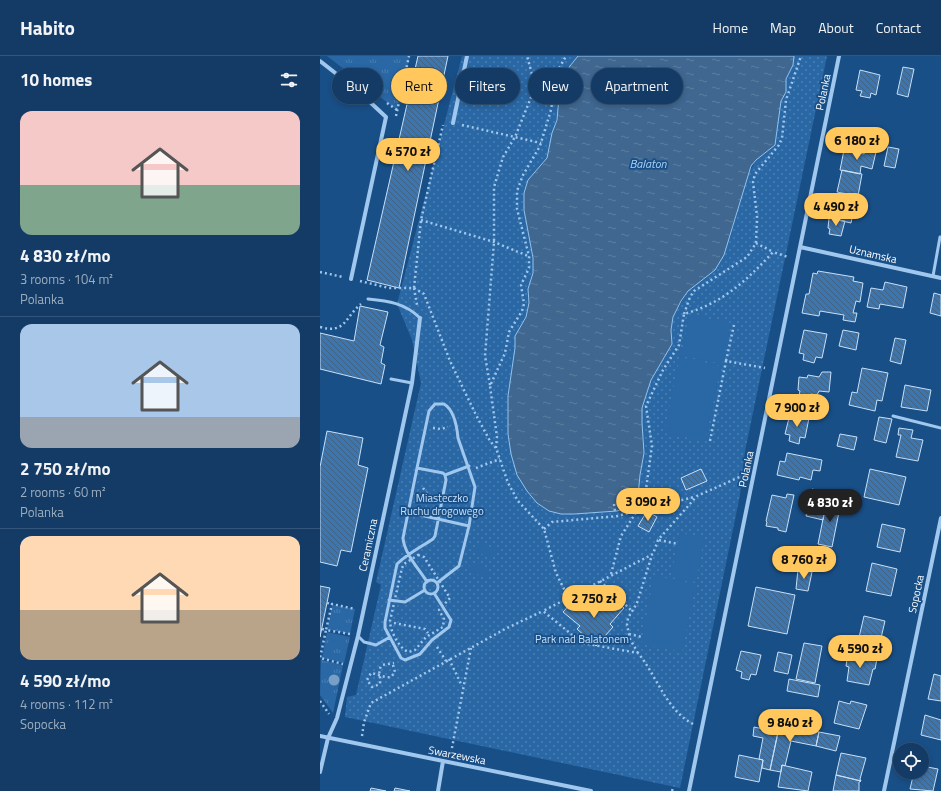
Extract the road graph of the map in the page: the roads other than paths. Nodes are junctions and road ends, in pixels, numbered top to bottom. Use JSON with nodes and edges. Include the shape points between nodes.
{"nodes":[{"id":1,"x":467,"y":56,"type":"edge"},
{"id":2,"x":839,"y":56,"type":"edge"},
{"id":3,"x":320,"y":61,"type":"edge"},
{"id":4,"x":453,"y":123,"type":"road end"},
{"id":5,"x":940,"y":237,"type":"edge"},
{"id":6,"x":800,"y":247,"type":"junction"},
{"id":7,"x":933,"y":276,"type":"junction"},
{"id":8,"x":941,"y":278,"type":"edge"},
{"id":9,"x":351,"y":279,"type":"dead end"},
{"id":10,"x":368,"y":299,"type":"road end"},
{"id":11,"x":420,"y":318,"type":"joint"},
{"id":12,"x":391,"y":379,"type":"dead end"},
{"id":13,"x":412,"y":383,"type":"junction"},
{"id":14,"x":893,"y":416,"type":"dead end"},
{"id":15,"x":941,"y":428,"type":"edge"},
{"id":16,"x":469,"y":466,"type":"junction"},
{"id":17,"x":417,"y":468,"type":"junction"},
{"id":18,"x":445,"y":475,"type":"junction"},
{"id":19,"x":407,"y":512,"type":"junction"},
{"id":20,"x":941,"y":518,"type":"edge"},
{"id":21,"x":439,"y":520,"type":"junction"},
{"id":22,"x":469,"y":526,"type":"junction"},
{"id":23,"x":410,"y":554,"type":"junction"},
{"id":24,"x":427,"y":582,"type":"junction"},
{"id":25,"x":436,"y":583,"type":"junction"},
{"id":26,"x":425,"y":590,"type":"junction"},
{"id":27,"x":434,"y":593,"type":"junction"},
{"id":28,"x":390,"y":600,"type":"junction"},
{"id":29,"x":358,"y":636,"type":"junction"},
{"id":30,"x":390,"y":636,"type":"junction"},
{"id":31,"x":320,"y":736,"type":"edge"},
{"id":32,"x":328,"y":738,"type":"junction"},
{"id":33,"x":443,"y":761,"type":"junction"},
{"id":34,"x":320,"y":772,"type":"edge"},
{"id":35,"x":438,"y":791,"type":"edge"},
{"id":36,"x":592,"y":791,"type":"edge"},
{"id":37,"x":689,"y":791,"type":"edge"},
{"id":38,"x":884,"y":791,"type":"edge"}],
"edges":[{"from":1,"to":4,"type":"street"},
{"from":2,"to":6,"type":"street","name":"Polanka"},
{"from":3,"to":9,"type":"street","via":[[386,117]]},
{"from":5,"to":7,"type":"lane"},
{"from":6,"to":7,"type":"street","name":"Uznamska"},
{"from":6,"to":37,"type":"street","name":"Polanka"},
{"from":7,"to":8,"type":"street","name":"Uznamska"},
{"from":10,"to":11,"type":"lane","via":[[410,308]]},
{"from":11,"to":13,"type":"street","name":"Ceramiczna"},
{"from":12,"to":13,"type":"lane"},
{"from":13,"to":29,"type":"street","name":"Ceramiczna"},
{"from":14,"to":15,"type":"lane"},
{"from":16,"to":17,"type":"lane","via":[[451,410],[440,403],[435,404],[429,411]]},
{"from":16,"to":18,"type":"lane"},
{"from":16,"to":22,"type":"lane","via":[[476,492]]},
{"from":17,"to":18,"type":"lane"},
{"from":17,"to":19,"type":"lane"},
{"from":18,"to":21,"type":"lane"},
{"from":19,"to":21,"type":"lane"},
{"from":19,"to":23,"type":"lane","via":[[402,538]]},
{"from":20,"to":38,"type":"street","name":"Sopocka"},
{"from":21,"to":22,"type":"lane"},
{"from":21,"to":23,"type":"lane","via":[[433,539]]},
{"from":22,"to":25,"type":"lane","via":[[459,566]]},
{"from":23,"to":24,"type":"lane"},
{"from":23,"to":28,"type":"lane","via":[[397,564]]},
{"from":24,"to":25,"type":"lane","via":[[433,580]]},
{"from":24,"to":26,"type":"lane","via":[[424,585]]},
{"from":25,"to":27,"type":"lane","via":[[438,588]]},
{"from":26,"to":27,"type":"lane","via":[[430,594]]},
{"from":26,"to":28,"type":"lane","via":[[405,602]]},
{"from":27,"to":30,"type":"lane","via":[[451,620],[449,627],[432,640],[420,654],[408,660],[401,658]]},
{"from":28,"to":30,"type":"lane","via":[[385,622],[385,628]]},
{"from":29,"to":30,"type":"lane","via":[[364,642],[376,645]]},
{"from":29,"to":32,"type":"street","name":"Ceramiczna","via":[[337,718]]},
{"from":31,"to":32,"type":"street","name":"Swarzewska"},
{"from":32,"to":33,"type":"street","name":"Swarzewska"},
{"from":32,"to":34,"type":"street","name":"Ceramiczna"},
{"from":33,"to":35,"type":"street"},
{"from":33,"to":36,"type":"street","name":"Swarzewska"}]}
